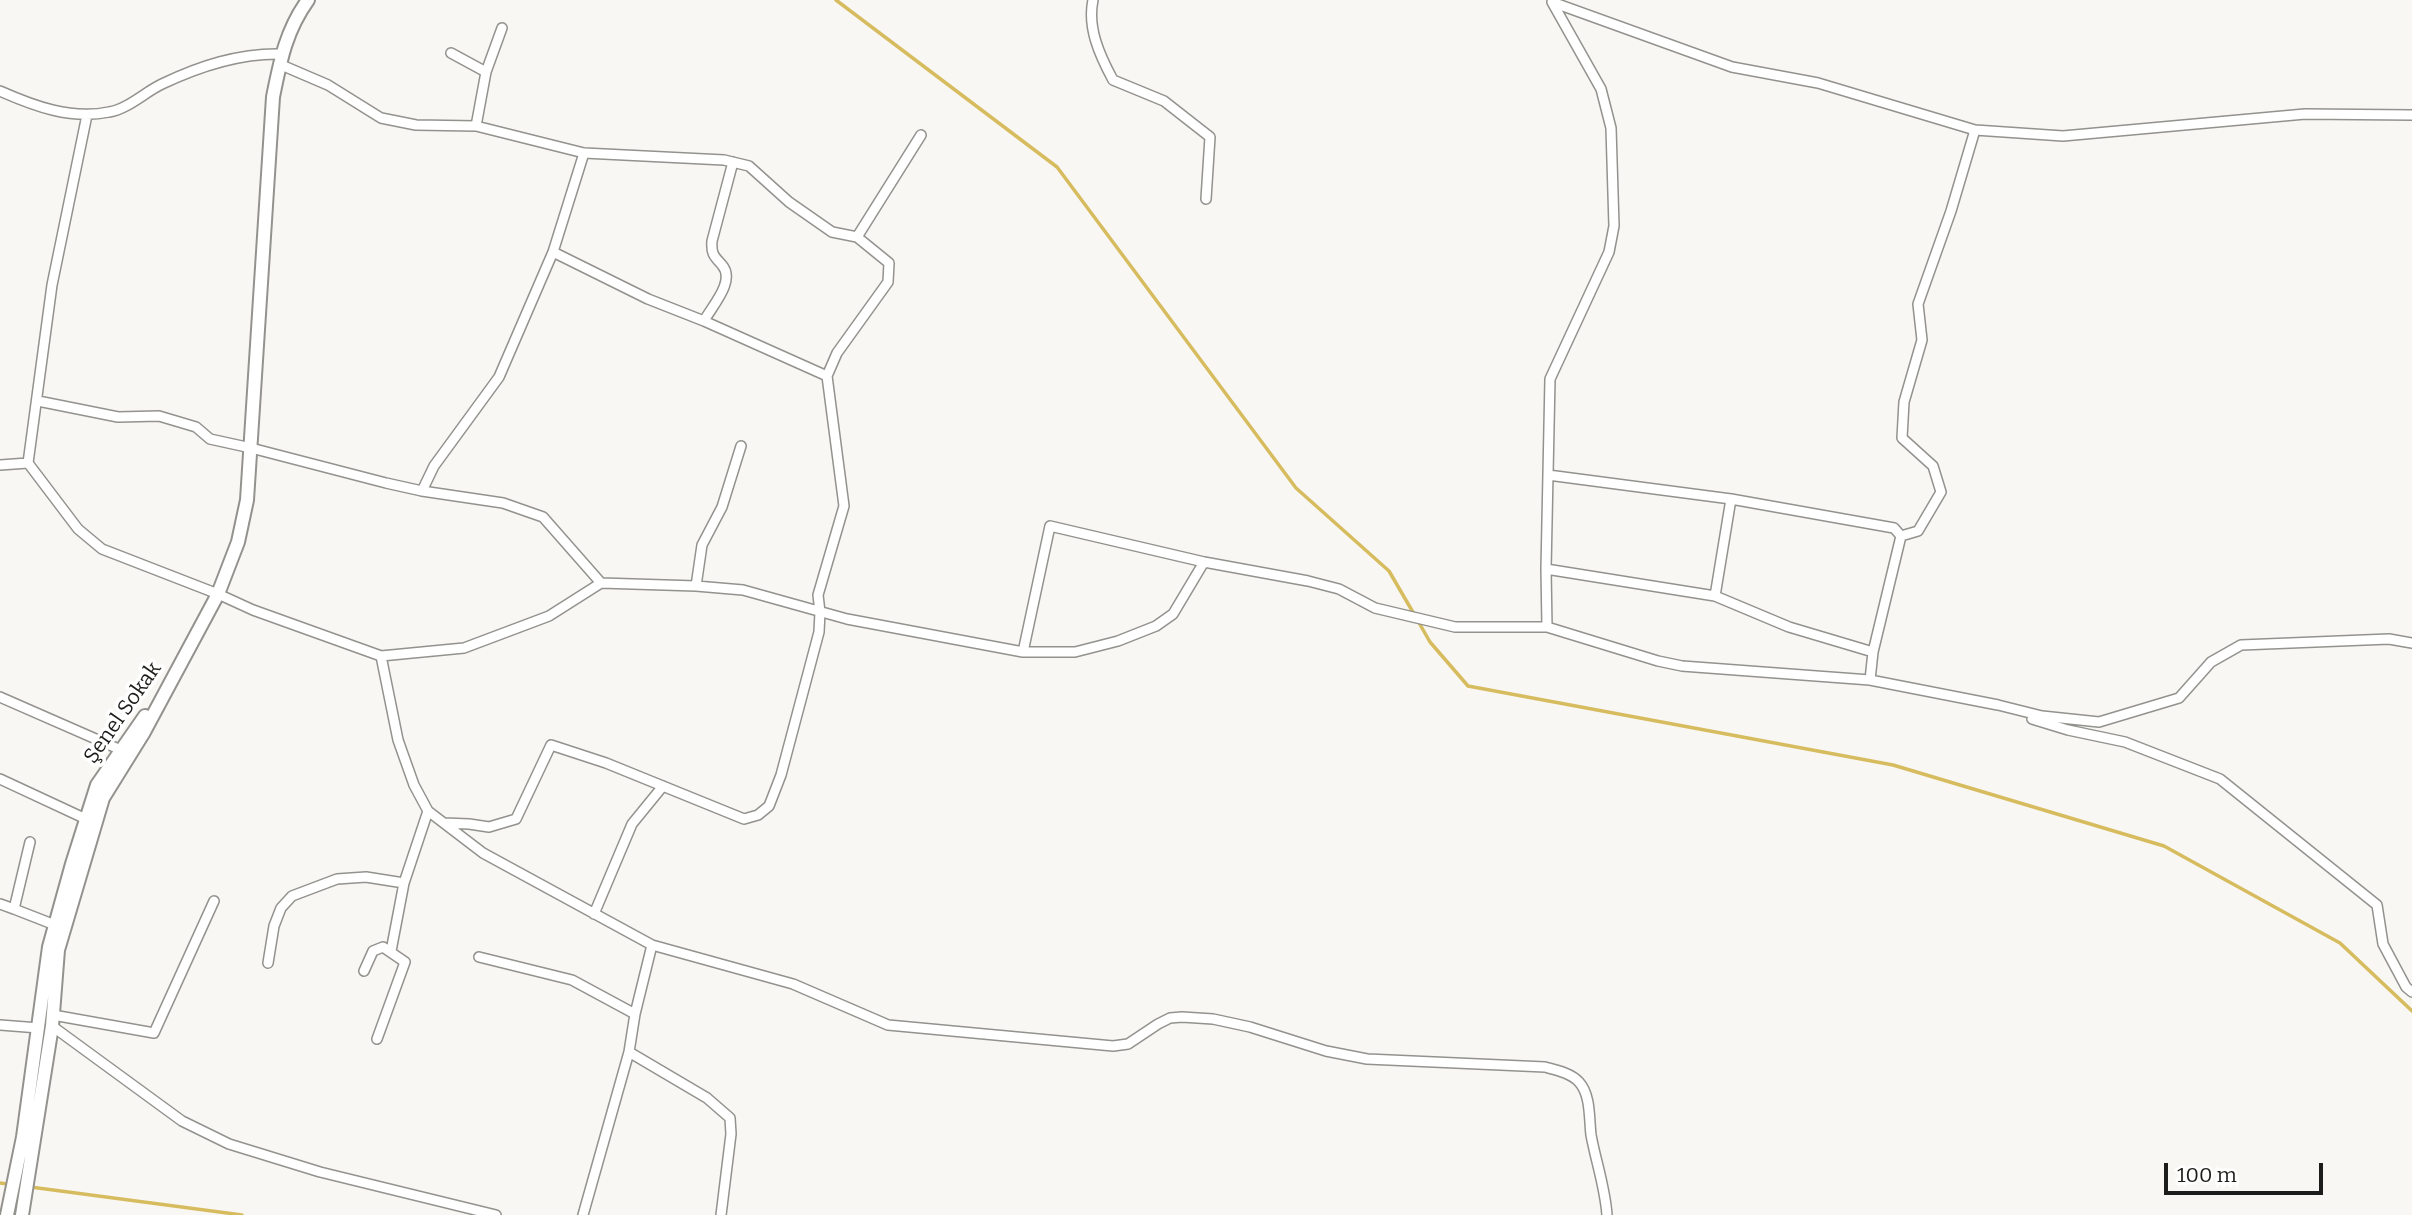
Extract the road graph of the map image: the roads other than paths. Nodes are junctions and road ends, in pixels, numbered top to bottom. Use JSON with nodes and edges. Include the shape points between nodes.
{"nodes":[{"id":1,"x":1093,"y":0,"type":"edge"},
{"id":2,"x":306,"y":1,"type":"edge"},
{"id":3,"x":1551,"y":1,"type":"edge"},
{"id":4,"x":502,"y":28,"type":"dead end"},
{"id":5,"x":452,"y":53,"type":"dead end"},
{"id":6,"x":280,"y":59,"type":"junction"},
{"id":7,"x":486,"y":72,"type":"junction"},
{"id":8,"x":0,"y":91,"type":"edge"},
{"id":9,"x":87,"y":115,"type":"junction"},
{"id":10,"x":2412,"y":115,"type":"edge"},
{"id":11,"x":477,"y":126,"type":"junction"},
{"id":12,"x":1975,"y":130,"type":"junction"},
{"id":13,"x":921,"y":135,"type":"dead end"},
{"id":14,"x":584,"y":153,"type":"junction"},
{"id":15,"x":733,"y":162,"type":"junction"},
{"id":16,"x":1206,"y":199,"type":"dead end"},
{"id":17,"x":857,"y":237,"type":"junction"},
{"id":18,"x":553,"y":252,"type":"junction"},
{"id":19,"x":704,"y":321,"type":"junction"},
{"id":20,"x":827,"y":376,"type":"junction"},
{"id":21,"x":38,"y":401,"type":"junction"},
{"id":22,"x":741,"y":446,"type":"dead end"},
{"id":23,"x":251,"y":448,"type":"junction"},
{"id":24,"x":29,"y":463,"type":"junction"},
{"id":25,"x":1,"y":467,"type":"edge"},
{"id":26,"x":1548,"y":475,"type":"junction"},
{"id":27,"x":422,"y":491,"type":"junction"},
{"id":28,"x":1731,"y":499,"type":"junction"},
{"id":29,"x":1901,"y":536,"type":"junction"},
{"id":30,"x":1204,"y":562,"type":"junction"},
{"id":31,"x":1546,"y":569,"type":"junction"},
{"id":32,"x":601,"y":583,"type":"junction"},
{"id":33,"x":696,"y":586,"type":"junction"},
{"id":34,"x":218,"y":594,"type":"junction"},
{"id":35,"x":1715,"y":596,"type":"junction"},
{"id":36,"x":821,"y":612,"type":"junction"},
{"id":37,"x":1548,"y":626,"type":"junction"},
{"id":38,"x":2412,"y":643,"type":"edge"},
{"id":39,"x":1023,"y":652,"type":"junction"},
{"id":40,"x":1873,"y":652,"type":"junction"},
{"id":41,"x":187,"y":654,"type":"junction"},
{"id":42,"x":382,"y":656,"type":"junction"},
{"id":43,"x":1870,"y":680,"type":"junction"},
{"id":44,"x":0,"y":697,"type":"edge"},
{"id":45,"x":1983,"y":702,"type":"junction"},
{"id":46,"x":121,"y":750,"type":"junction"},
{"id":47,"x":0,"y":779,"type":"edge"},
{"id":48,"x":663,"y":786,"type":"junction"},
{"id":49,"x":428,"y":811,"type":"junction"},
{"id":50,"x":86,"y":819,"type":"junction"},
{"id":51,"x":444,"y":823,"type":"junction"},
{"id":52,"x":30,"y":842,"type":"dead end"},
{"id":53,"x":404,"y":883,"type":"junction"},
{"id":54,"x":214,"y":901,"type":"dead end"},
{"id":55,"x":0,"y":904,"type":"edge"},
{"id":56,"x":14,"y":909,"type":"junction"},
{"id":57,"x":594,"y":914,"type":"junction"},
{"id":58,"x":55,"y":925,"type":"junction"},
{"id":59,"x":652,"y":946,"type":"junction"},
{"id":60,"x":391,"y":951,"type":"junction"},
{"id":61,"x":479,"y":957,"type":"dead end"},
{"id":62,"x":268,"y":963,"type":"dead end"},
{"id":63,"x":364,"y":971,"type":"dead end"},
{"id":64,"x":2412,"y":992,"type":"edge"},
{"id":65,"x":635,"y":1014,"type":"junction"},
{"id":66,"x":48,"y":1023,"type":"junction"},
{"id":67,"x":0,"y":1025,"type":"edge"},
{"id":68,"x":377,"y":1039,"type":"dead end"},
{"id":69,"x":629,"y":1052,"type":"junction"},
{"id":70,"x":29,"y":1139,"type":"junction"},
{"id":71,"x":7,"y":1215,"type":"edge"},
{"id":72,"x":22,"y":1215,"type":"edge"},
{"id":73,"x":496,"y":1215,"type":"edge"},
{"id":74,"x":583,"y":1215,"type":"edge"},
{"id":75,"x":721,"y":1215,"type":"edge"},
{"id":76,"x":1607,"y":1215,"type":"edge"}],
"edges":[{"from":1,"to":16,"type":"street","via":[[1093,29],[1113,80],[1164,101],[1210,137]]},
{"from":2,"to":6,"type":"street"},
{"from":3,"to":12,"type":"street","via":[[1732,67],[1818,83]]},
{"from":3,"to":26,"type":"street","via":[[1601,89],[1611,128],[1614,226],[1609,252],[1550,379]]},
{"from":4,"to":7,"type":"street"},
{"from":5,"to":7,"type":"street"},
{"from":6,"to":9,"type":"street","via":[[255,54],[218,62],[161,85],[112,112]]},
{"from":6,"to":11,"type":"street","via":[[381,118],[416,125]]},
{"from":6,"to":23,"type":"street","via":[[273,97]]},
{"from":7,"to":11,"type":"street"},
{"from":8,"to":9,"type":"street","via":[[42,109]]},
{"from":9,"to":21,"type":"street","via":[[52,285]]},
{"from":10,"to":12,"type":"street","via":[[2305,114],[2063,136]]},
{"from":11,"to":14,"type":"street"},
{"from":12,"to":29,"type":"street","via":[[1918,304],[1922,340],[1904,402],[1902,438],[1933,466],[1941,492],[1918,531]]},
{"from":13,"to":17,"type":"street"},
{"from":14,"to":15,"type":"street"},
{"from":14,"to":18,"type":"street"},
{"from":15,"to":17,"type":"street","via":[[748,166],[832,232]]},
{"from":15,"to":19,"type":"street","via":[[711,251],[726,270],[727,283]]},
{"from":17,"to":20,"type":"street","via":[[889,263],[888,282],[837,353]]},
{"from":18,"to":19,"type":"street"},
{"from":18,"to":27,"type":"street","via":[[499,377],[434,466]]},
{"from":19,"to":20,"type":"street"},
{"from":20,"to":36,"type":"street","via":[[844,506],[818,595]]},
{"from":21,"to":23,"type":"street","via":[[118,417],[159,416],[196,427],[210,439]]},
{"from":21,"to":24,"type":"street"},
{"from":22,"to":33,"type":"street","via":[[722,508],[702,545]]},
{"from":23,"to":27,"type":"street"},
{"from":23,"to":34,"type":"street","via":[[238,542]]},
{"from":24,"to":25,"type":"street"},
{"from":24,"to":34,"type":"street","via":[[78,529],[102,549]]},
{"from":26,"to":28,"type":"street"},
{"from":26,"to":31,"type":"street"},
{"from":27,"to":32,"type":"street","via":[[503,503],[543,517]]},
{"from":28,"to":29,"type":"street","via":[[1894,528]]},
{"from":28,"to":35,"type":"street"},
{"from":29,"to":40,"type":"street"},
{"from":30,"to":37,"type":"street","via":[[1339,589],[1375,608],[1455,627]]},
{"from":30,"to":39,"type":"street","via":[[1173,614],[1156,626],[1076,652]]},
{"from":30,"to":39,"type":"street","via":[[1050,526]]},
{"from":31,"to":35,"type":"street"},
{"from":31,"to":37,"type":"street"},
{"from":32,"to":33,"type":"street"},
{"from":32,"to":42,"type":"street","via":[[549,616],[464,648]]},
{"from":33,"to":36,"type":"street","via":[[743,590]]},
{"from":34,"to":41,"type":"street"},
{"from":34,"to":42,"type":"street"},
{"from":35,"to":40,"type":"street","via":[[1789,627]]},
{"from":36,"to":39,"type":"street"},
{"from":36,"to":48,"type":"street","via":[[785,762],[769,806],[744,819]]},
{"from":37,"to":43,"type":"street","via":[[1682,666]]},
{"from":38,"to":45,"type":"street","via":[[2389,639],[2241,645],[2211,662],[2179,698],[2099,722],[2042,716]]},
{"from":40,"to":43,"type":"street"},
{"from":41,"to":46,"type":"street","name":"Şenel Sokak"},
{"from":41,"to":66,"type":"street","name":"Şenel Sokak","via":[[103,798],[58,950]]},
{"from":42,"to":49,"type":"street","via":[[398,740]]},
{"from":43,"to":45,"type":"street"},
{"from":44,"to":46,"type":"street"},
{"from":45,"to":64,"type":"street","via":[[2068,730],[2125,742],[2220,779],[2377,905],[2383,944]]},
{"from":46,"to":50,"type":"street","name":"Şenel Sokak","via":[[97,785]]},
{"from":47,"to":50,"type":"street"},
{"from":48,"to":51,"type":"street","via":[[551,745],[516,819],[489,827]]},
{"from":48,"to":57,"type":"street","via":[[632,824]]},
{"from":49,"to":51,"type":"street"},
{"from":49,"to":53,"type":"street"},
{"from":50,"to":58,"type":"street","name":"Şenel Sokak"},
{"from":51,"to":57,"type":"street","via":[[483,853]]},
{"from":52,"to":56,"type":"street"},
{"from":53,"to":60,"type":"street"},
{"from":53,"to":62,"type":"street","via":[[366,877],[337,879],[292,896],[274,926]]},
{"from":54,"to":66,"type":"street","via":[[154,1033]]},
{"from":55,"to":56,"type":"street"},
{"from":56,"to":58,"type":"street"},
{"from":57,"to":59,"type":"street"},
{"from":58,"to":66,"type":"street","name":"Şenel Sokak","via":[[49,947]]},
{"from":59,"to":65,"type":"street"},
{"from":59,"to":76,"type":"street","via":[[793,985],[898,1027],[1112,1046],[1128,1044],[1170,1018],[1182,1017],[1250,1027],[1326,1052],[1367,1059],[1545,1067],[1582,1085]]},
{"from":60,"to":63,"type":"street","via":[[383,947],[373,951]]},
{"from":60,"to":68,"type":"street","via":[[405,962]]},
{"from":61,"to":65,"type":"street","via":[[572,979]]},
{"from":65,"to":69,"type":"street"},
{"from":66,"to":67,"type":"street"},
{"from":66,"to":70,"type":"street","name":"Şenel Sokak"},
{"from":66,"to":73,"type":"street","via":[[182,1121],[229,1144],[320,1172]]},
{"from":69,"to":74,"type":"street"},
{"from":69,"to":75,"type":"street","via":[[707,1098],[730,1118]]},
{"from":70,"to":71,"type":"street"},
{"from":70,"to":72,"type":"street"}]}
